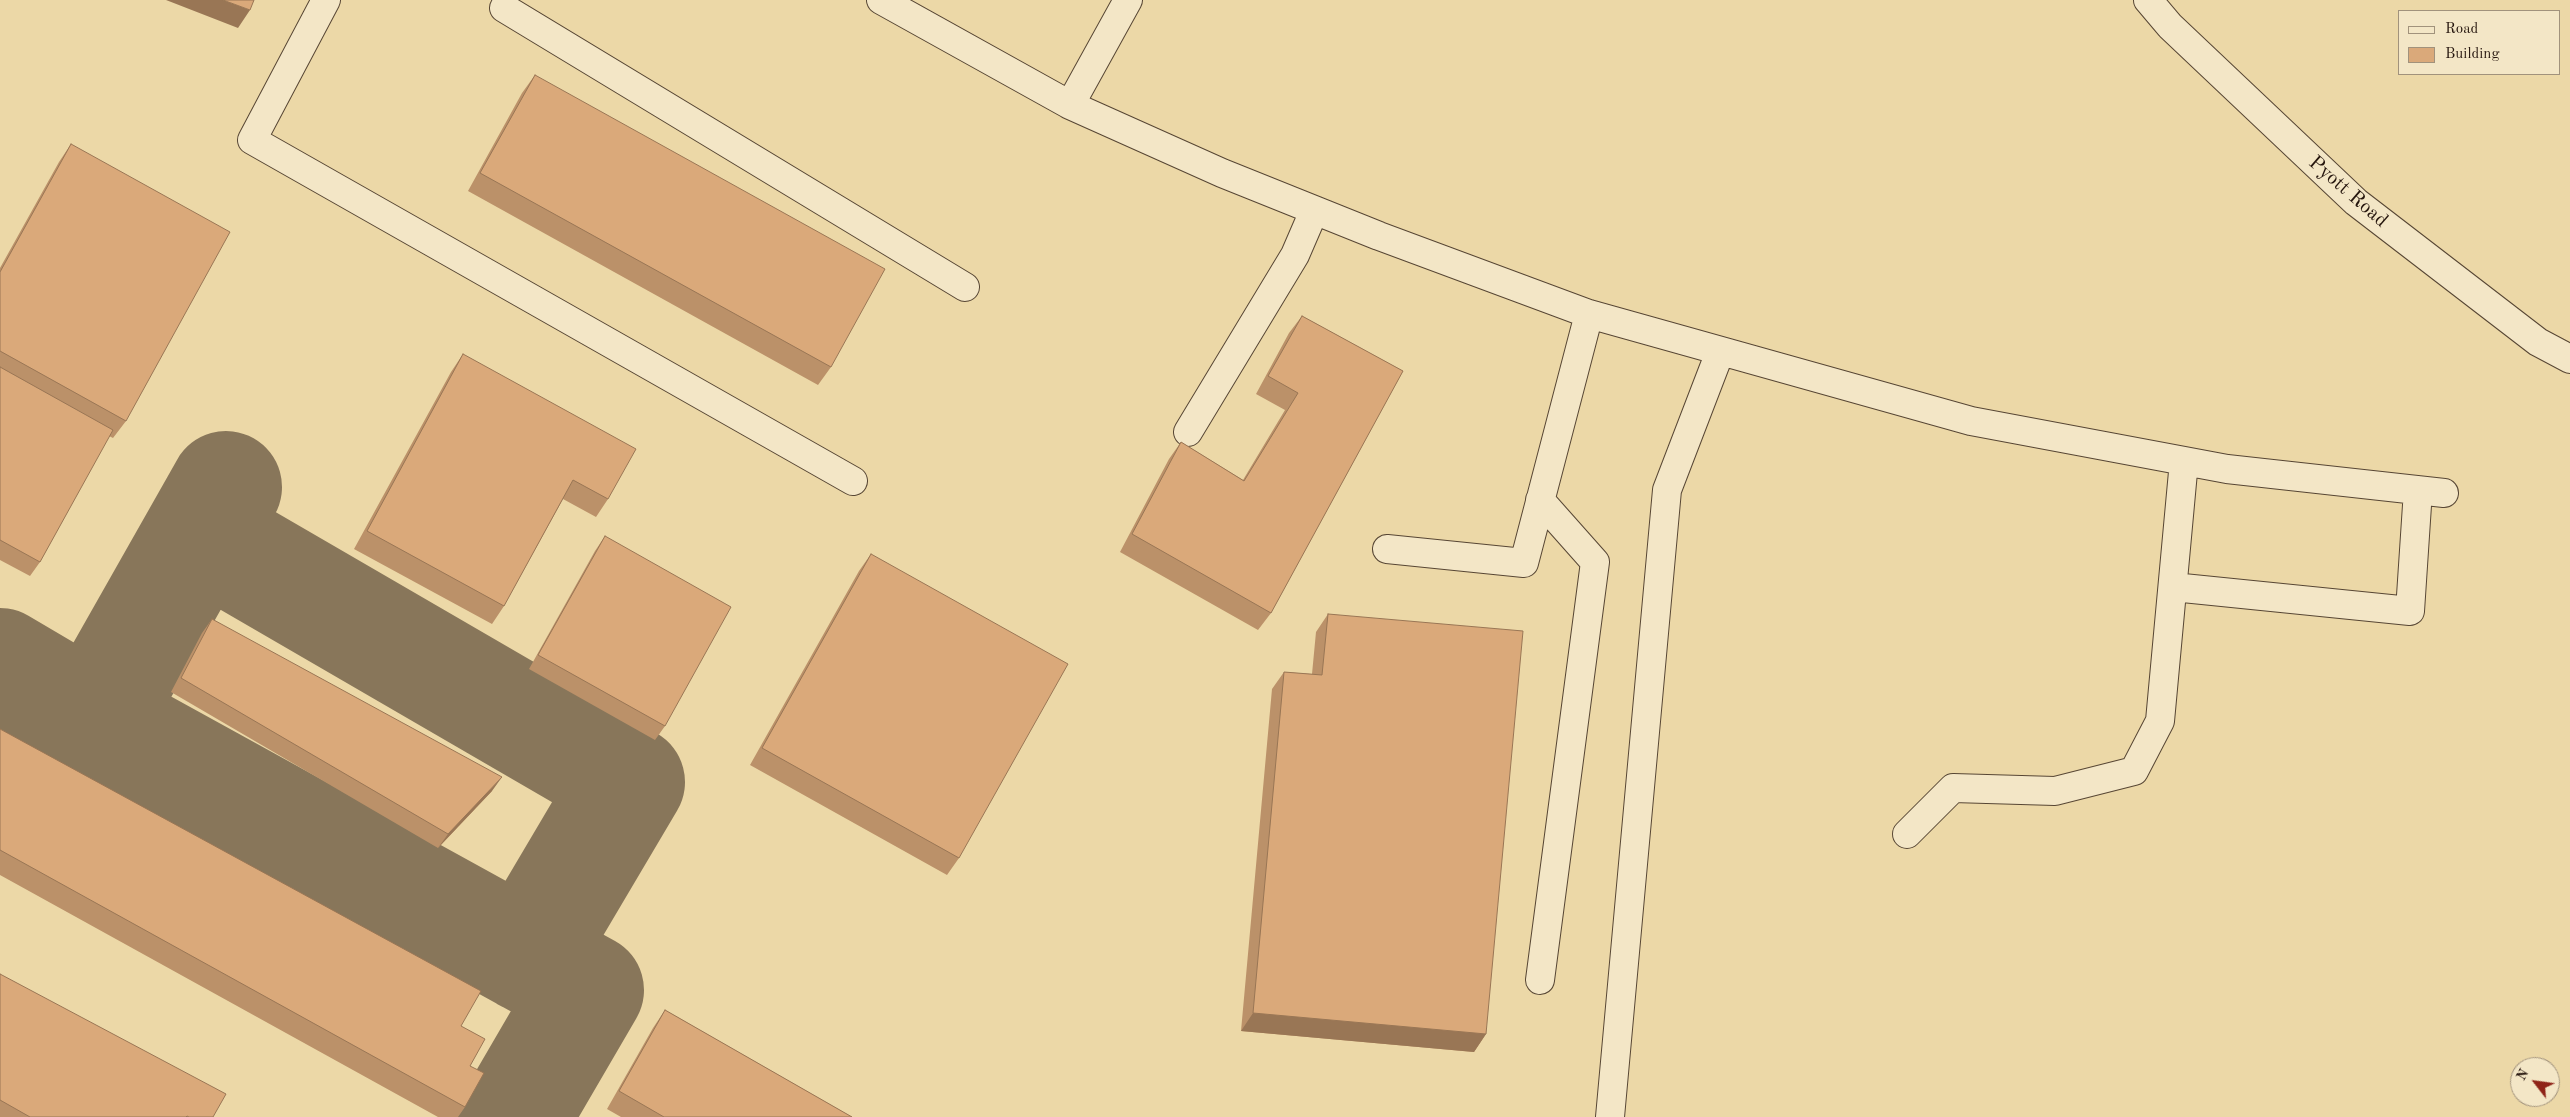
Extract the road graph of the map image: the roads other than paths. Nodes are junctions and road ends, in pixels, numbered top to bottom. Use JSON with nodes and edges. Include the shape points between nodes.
{"nodes":[{"id":1,"x":326,"y":0,"type":"edge"},
{"id":2,"x":881,"y":0,"type":"edge"},
{"id":3,"x":1128,"y":0,"type":"edge"},
{"id":4,"x":2148,"y":0,"type":"edge"},
{"id":5,"x":504,"y":8,"type":"dead end"},
{"id":6,"x":1070,"y":105,"type":"junction"},
{"id":7,"x":1314,"y":211,"type":"junction"},
{"id":8,"x":965,"y":287,"type":"dead end"},
{"id":9,"x":1589,"y":314,"type":"junction"},
{"id":10,"x":1720,"y":352,"type":"junction"},
{"id":11,"x":2570,"y":359,"type":"edge"},
{"id":12,"x":1188,"y":432,"type":"dead end"},
{"id":13,"x":2184,"y":461,"type":"junction"},
{"id":14,"x":853,"y":481,"type":"dead end"},
{"id":15,"x":1540,"y":500,"type":"junction"},
{"id":16,"x":1387,"y":549,"type":"dead end"},
{"id":17,"x":2173,"y":587,"type":"junction"},
{"id":18,"x":1907,"y":834,"type":"dead end"},
{"id":19,"x":1540,"y":980,"type":"dead end"},
{"id":20,"x":1610,"y":1117,"type":"edge"}],
"edges":[{"from":1,"to":14,"type":"street","via":[[252,140]]},
{"from":2,"to":6,"type":"street"},
{"from":3,"to":6,"type":"street"},
{"from":4,"to":11,"type":"street","name":"Pyott Road","via":[[2170,26],[2356,202],[2538,342]]},
{"from":5,"to":8,"type":"street"},
{"from":6,"to":7,"type":"street"},
{"from":7,"to":9,"type":"street"},
{"from":7,"to":12,"type":"street","via":[[1295,254]]},
{"from":9,"to":10,"type":"street"},
{"from":9,"to":15,"type":"street"},
{"from":10,"to":13,"type":"street","via":[[1971,421]]},
{"from":10,"to":20,"type":"street","via":[[1667,490]]},
{"from":13,"to":17,"type":"street"},
{"from":13,"to":17,"type":"street","via":[[2227,469],[2431,492],[2410,611]]},
{"from":15,"to":16,"type":"street","via":[[1524,563]]},
{"from":15,"to":19,"type":"street","via":[[1595,562]]},
{"from":17,"to":18,"type":"street","via":[[2160,721],[2134,771],[2055,791],[1953,788]]}]}
